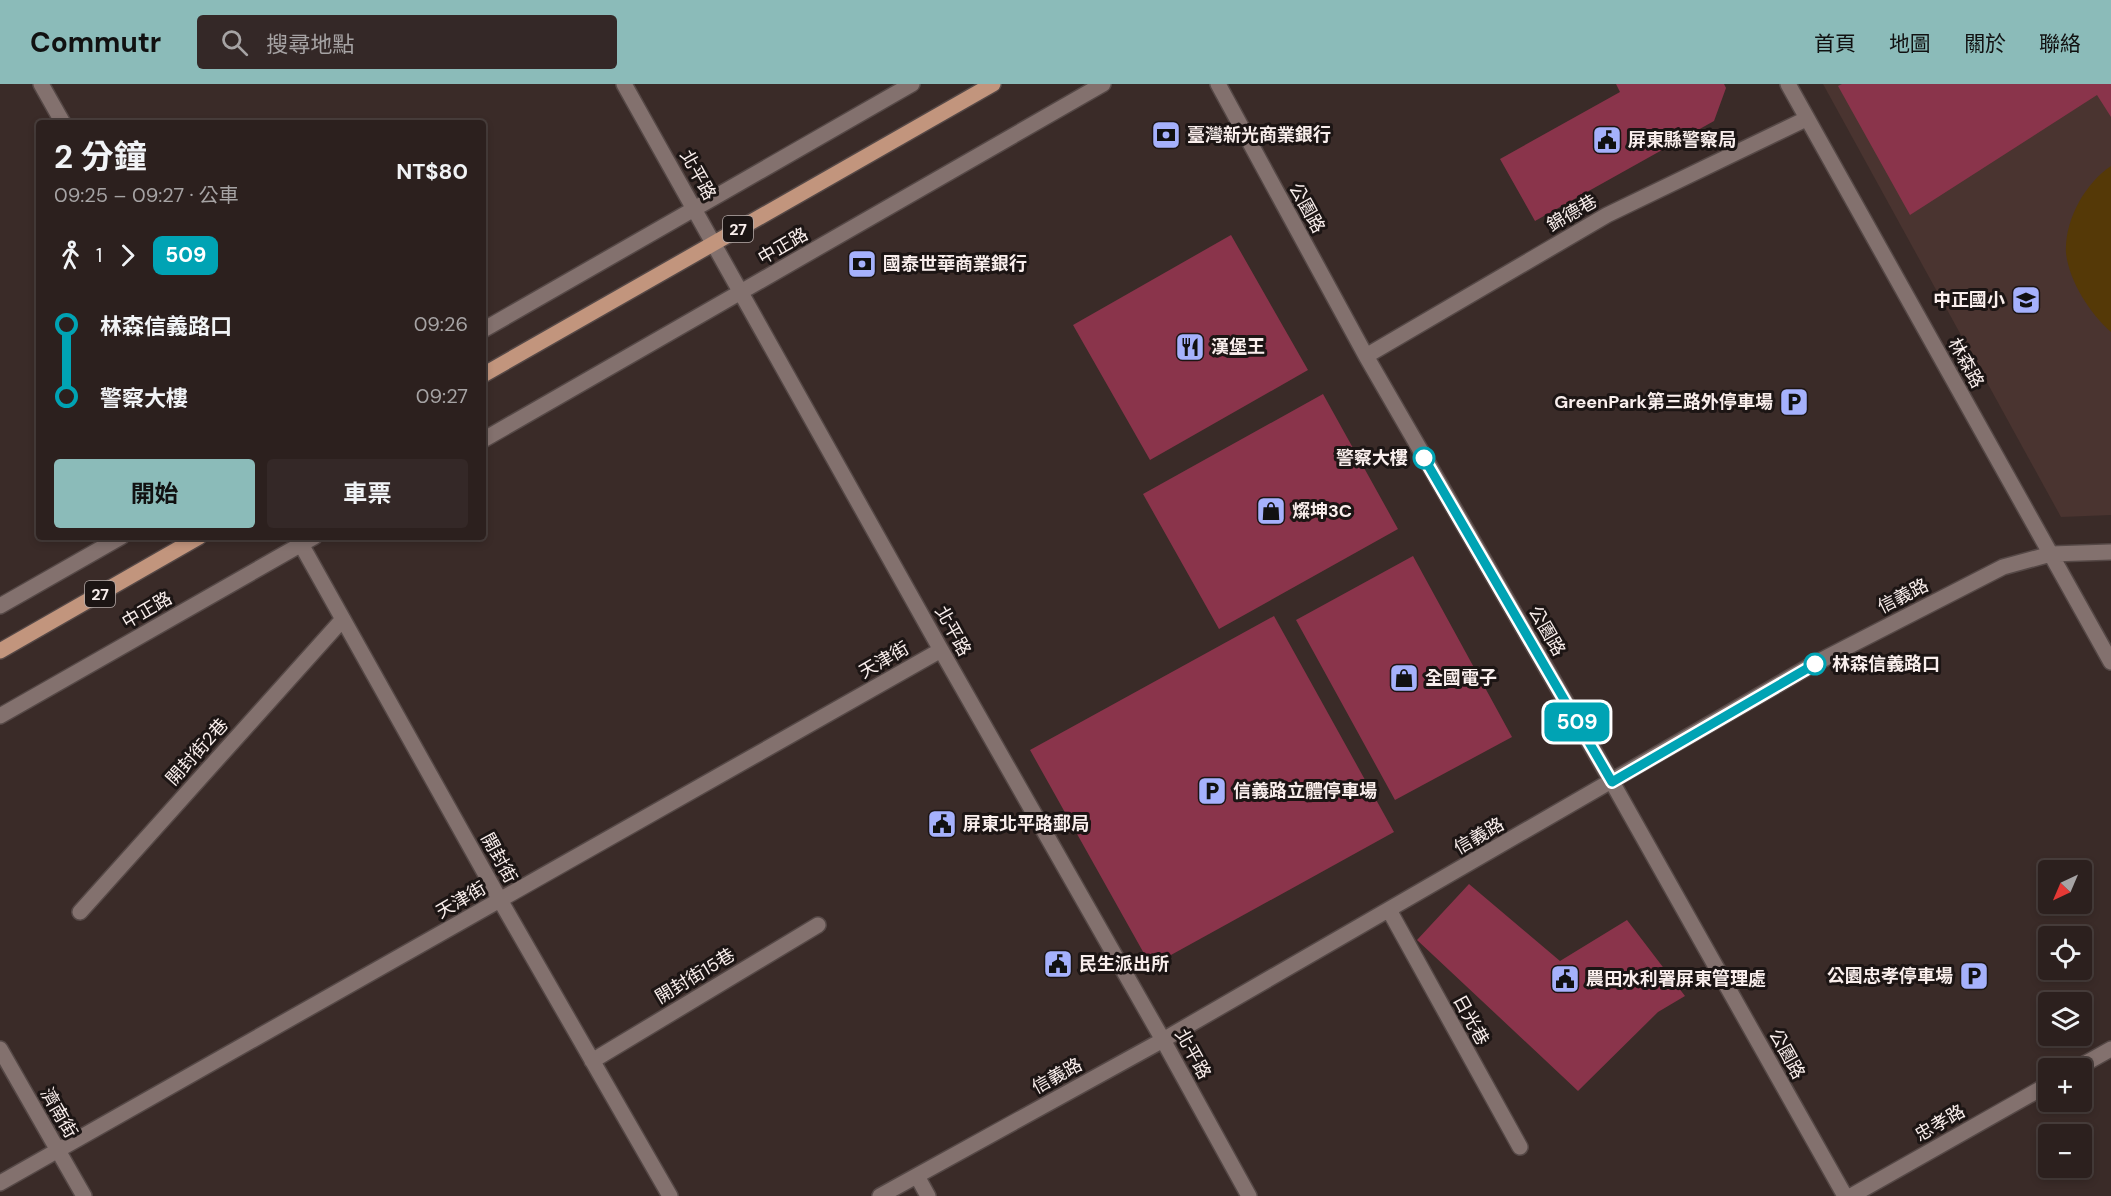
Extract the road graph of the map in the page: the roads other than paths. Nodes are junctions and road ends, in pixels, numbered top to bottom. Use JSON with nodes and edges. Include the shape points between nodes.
{"nodes":[{"id":1,"x":41,"y":84,"type":"edge"},
{"id":2,"x":624,"y":84,"type":"edge"},
{"id":3,"x":912,"y":84,"type":"edge"},
{"id":4,"x":993,"y":84,"type":"edge"},
{"id":5,"x":1103,"y":84,"type":"edge"},
{"id":6,"x":1218,"y":84,"type":"edge"},
{"id":7,"x":1788,"y":84,"type":"edge"},
{"id":8,"x":1806,"y":119,"type":"junction"},
{"id":9,"x":61,"y":120,"type":"edge"},
{"id":10,"x":694,"y":209,"type":"junction"},
{"id":11,"x":714,"y":243,"type":"junction"},
{"id":12,"x":741,"y":292,"type":"junction"},
{"id":13,"x":486,"y":328,"type":"edge"},
{"id":14,"x":1366,"y":356,"type":"junction"},
{"id":15,"x":486,"y":373,"type":"edge"},
{"id":16,"x":486,"y":438,"type":"edge"},
{"id":17,"x":116,"y":540,"type":"edge"},
{"id":18,"x":195,"y":540,"type":"edge"},
{"id":19,"x":302,"y":540,"type":"edge"},
{"id":20,"x":304,"y":540,"type":"edge"},
{"id":21,"x":2111,"y":552,"type":"edge"},
{"id":22,"x":2051,"y":554,"type":"junction"},
{"id":23,"x":0,"y":606,"type":"edge"},
{"id":24,"x":343,"y":619,"type":"junction"},
{"id":25,"x":941,"y":650,"type":"junction"},
{"id":26,"x":0,"y":651,"type":"edge"},
{"id":27,"x":2111,"y":662,"type":"edge"},
{"id":28,"x":0,"y":716,"type":"edge"},
{"id":29,"x":1612,"y":782,"type":"junction"},
{"id":30,"x":500,"y":900,"type":"junction"},
{"id":31,"x":1389,"y":910,"type":"junction"},
{"id":32,"x":80,"y":912,"type":"dead end"},
{"id":33,"x":818,"y":925,"type":"dead end"},
{"id":34,"x":1163,"y":1040,"type":"junction"},
{"id":35,"x":0,"y":1049,"type":"edge"},
{"id":36,"x":2111,"y":1049,"type":"edge"},
{"id":37,"x":2092,"y":1060,"type":"edge"},
{"id":38,"x":592,"y":1061,"type":"junction"},
{"id":39,"x":2038,"y":1090,"type":"edge"},
{"id":40,"x":1520,"y":1148,"type":"dead end"},
{"id":41,"x":58,"y":1150,"type":"junction"},
{"id":42,"x":917,"y":1176,"type":"junction"},
{"id":43,"x":0,"y":1183,"type":"edge"},
{"id":44,"x":84,"y":1196,"type":"edge"},
{"id":45,"x":670,"y":1196,"type":"edge"},
{"id":46,"x":880,"y":1196,"type":"edge"},
{"id":47,"x":928,"y":1196,"type":"edge"},
{"id":48,"x":1249,"y":1196,"type":"edge"},
{"id":49,"x":1845,"y":1196,"type":"edge"},
{"id":50,"x":1851,"y":1196,"type":"edge"}],
"edges":[{"from":1,"to":9,"type":"street"},
{"from":2,"to":10,"type":"street","name":"北平路"},
{"from":3,"to":10,"type":"street"},
{"from":4,"to":11,"type":"main road","name":"中正路","number":"27"},
{"from":5,"to":12,"type":"street","name":"中正路"},
{"from":6,"to":14,"type":"street","name":"公園路"},
{"from":7,"to":8,"type":"street","name":"林森路"},
{"from":8,"to":14,"type":"street","name":"錦德巷","via":[[1607,215]]},
{"from":8,"to":22,"type":"street","name":"林森路"},
{"from":10,"to":11,"type":"street","name":"北平路"},
{"from":10,"to":13,"type":"street"},
{"from":11,"to":12,"type":"street","name":"北平路"},
{"from":11,"to":15,"type":"main road","name":"中正路","number":"27"},
{"from":12,"to":16,"type":"street","name":"中正路"},
{"from":12,"to":25,"type":"street","name":"北平路"},
{"from":14,"to":29,"type":"street","name":"公園路"},
{"from":17,"to":23,"type":"street"},
{"from":18,"to":26,"type":"main road","name":"中正路","number":"27"},
{"from":19,"to":28,"type":"street","name":"中正路"},
{"from":20,"to":24,"type":"street","name":"開封街"},
{"from":21,"to":22,"type":"street","name":"信義路"},
{"from":22,"to":27,"type":"street","name":"林森路"},
{"from":22,"to":29,"type":"street","name":"信義路","via":[[2003,567],[1810,666]]},
{"from":24,"to":30,"type":"street","name":"開封街"},
{"from":24,"to":32,"type":"street","name":"開封街2巷"},
{"from":25,"to":30,"type":"street","name":"天津街"},
{"from":25,"to":34,"type":"street","name":"北平路"},
{"from":29,"to":31,"type":"street","name":"信義路"},
{"from":29,"to":49,"type":"street","name":"公園路"},
{"from":30,"to":38,"type":"street","name":"開封街"},
{"from":30,"to":41,"type":"street","name":"天津街"},
{"from":31,"to":34,"type":"street","name":"信義路"},
{"from":31,"to":40,"type":"street","name":"日光巷"},
{"from":33,"to":38,"type":"street","name":"開封街15巷"},
{"from":34,"to":42,"type":"street","name":"信義路"},
{"from":34,"to":48,"type":"street","name":"北平路"},
{"from":35,"to":41,"type":"street","name":"濟南街"},
{"from":36,"to":37,"type":"street"},
{"from":38,"to":45,"type":"street","name":"開封街"},
{"from":39,"to":50,"type":"street","name":"忠孝路"},
{"from":41,"to":43,"type":"street","name":"天津街"},
{"from":41,"to":44,"type":"street","name":"濟南街"},
{"from":42,"to":46,"type":"street","name":"信義路"},
{"from":42,"to":47,"type":"street"}]}
